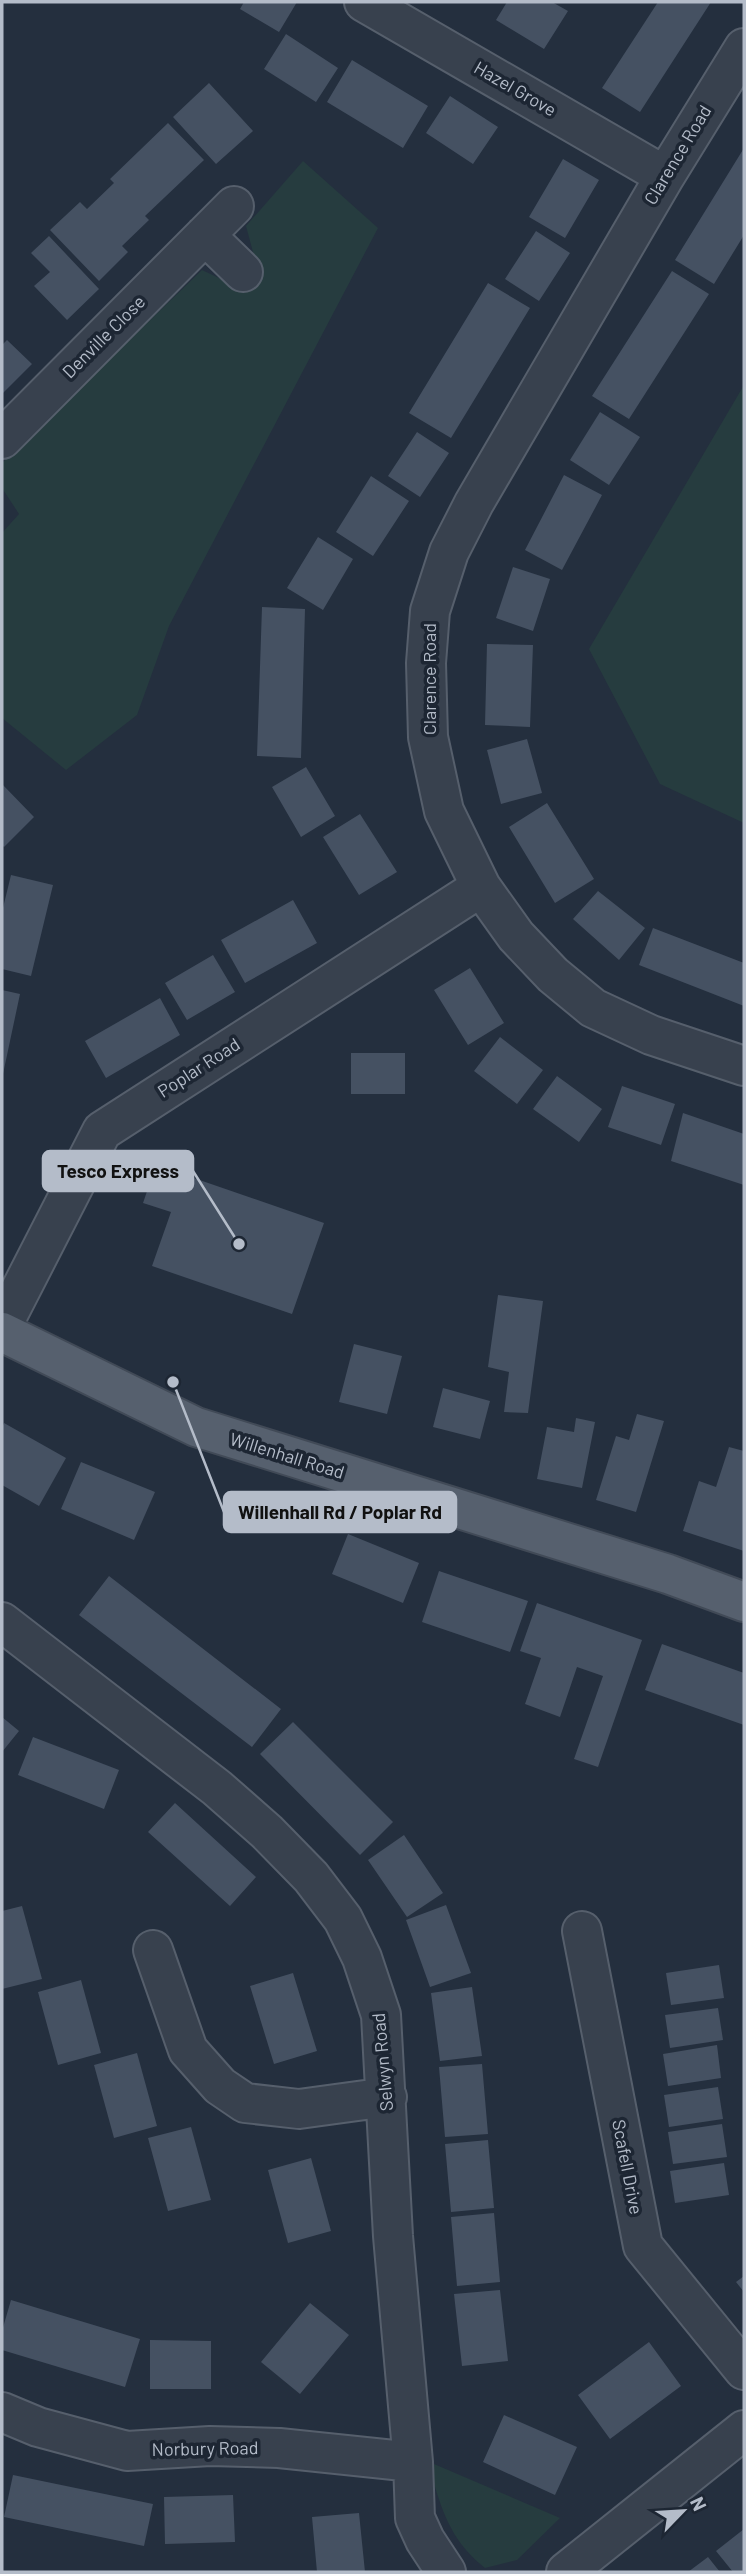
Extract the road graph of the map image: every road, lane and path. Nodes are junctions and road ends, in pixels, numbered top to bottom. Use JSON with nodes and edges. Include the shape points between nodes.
{"nodes":[{"id":1,"x":364,"y":2,"type":"edge"},
{"id":2,"x":744,"y":48,"type":"edge"},
{"id":3,"x":665,"y":176,"type":"junction"},
{"id":4,"x":234,"y":206,"type":"dead end"},
{"id":5,"x":205,"y":236,"type":"junction"},
{"id":6,"x":243,"y":272,"type":"dead end"},
{"id":7,"x":2,"y":439,"type":"edge"},
{"id":8,"x":481,"y":887,"type":"junction"},
{"id":9,"x":744,"y":1066,"type":"edge"},
{"id":10,"x":2,"y":1326,"type":"edge"},
{"id":11,"x":2,"y":1332,"type":"edge"},
{"id":12,"x":744,"y":1602,"type":"edge"},
{"id":13,"x":2,"y":1622,"type":"edge"},
{"id":14,"x":582,"y":1931,"type":"dead end"},
{"id":15,"x":153,"y":1950,"type":"dead end"},
{"id":16,"x":387,"y":2097,"type":"junction"},
{"id":17,"x":744,"y":2370,"type":"edge"},
{"id":18,"x":2,"y":2412,"type":"edge"},
{"id":19,"x":744,"y":2430,"type":"edge"},
{"id":20,"x":413,"y":2462,"type":"junction"},
{"id":21,"x":446,"y":2572,"type":"edge"},
{"id":22,"x":566,"y":2572,"type":"edge"}],
"edges":[{"from":1,"to":3,"type":"street","name":"Hazel Grove"},
{"from":2,"to":3,"type":"street","name":"Clarence Road"},
{"from":3,"to":8,"type":"street","name":"Clarence Road","via":[[474,503],[449,552],[430,611],[428,737],[444,811]]},
{"from":4,"to":5,"type":"street","name":"Denville Close"},
{"from":5,"to":6,"type":"street"},
{"from":5,"to":7,"type":"street","name":"Denville Close"},
{"from":8,"to":9,"type":"street","name":"Clarence Road","via":[[516,936],[593,1008],[651,1035]]},
{"from":8,"to":10,"type":"street","name":"Poplar Road","via":[[102,1131]]},
{"from":11,"to":12,"type":"main road","name":"Willenhall Road","via":[[196,1427],[668,1574]]},
{"from":13,"to":16,"type":"street","name":"Selwyn Road","via":[[217,1788],[311,1877],[343,1919],[362,1958],[381,2015]]},
{"from":14,"to":17,"type":"street","name":"Scafell Drive","via":[[643,2246]]},
{"from":15,"to":16,"type":"street","via":[[188,2050],[220,2086],[245,2103],[299,2109]]},
{"from":16,"to":20,"type":"street","name":"Selwyn Road","via":[[393,2236]]},
{"from":18,"to":20,"type":"street","name":"Norbury Road","via":[[38,2427],[127,2451],[279,2448]]},
{"from":19,"to":22,"type":"street"},
{"from":20,"to":21,"type":"street","name":"Selwyn Road","via":[[415,2518]]}]}
